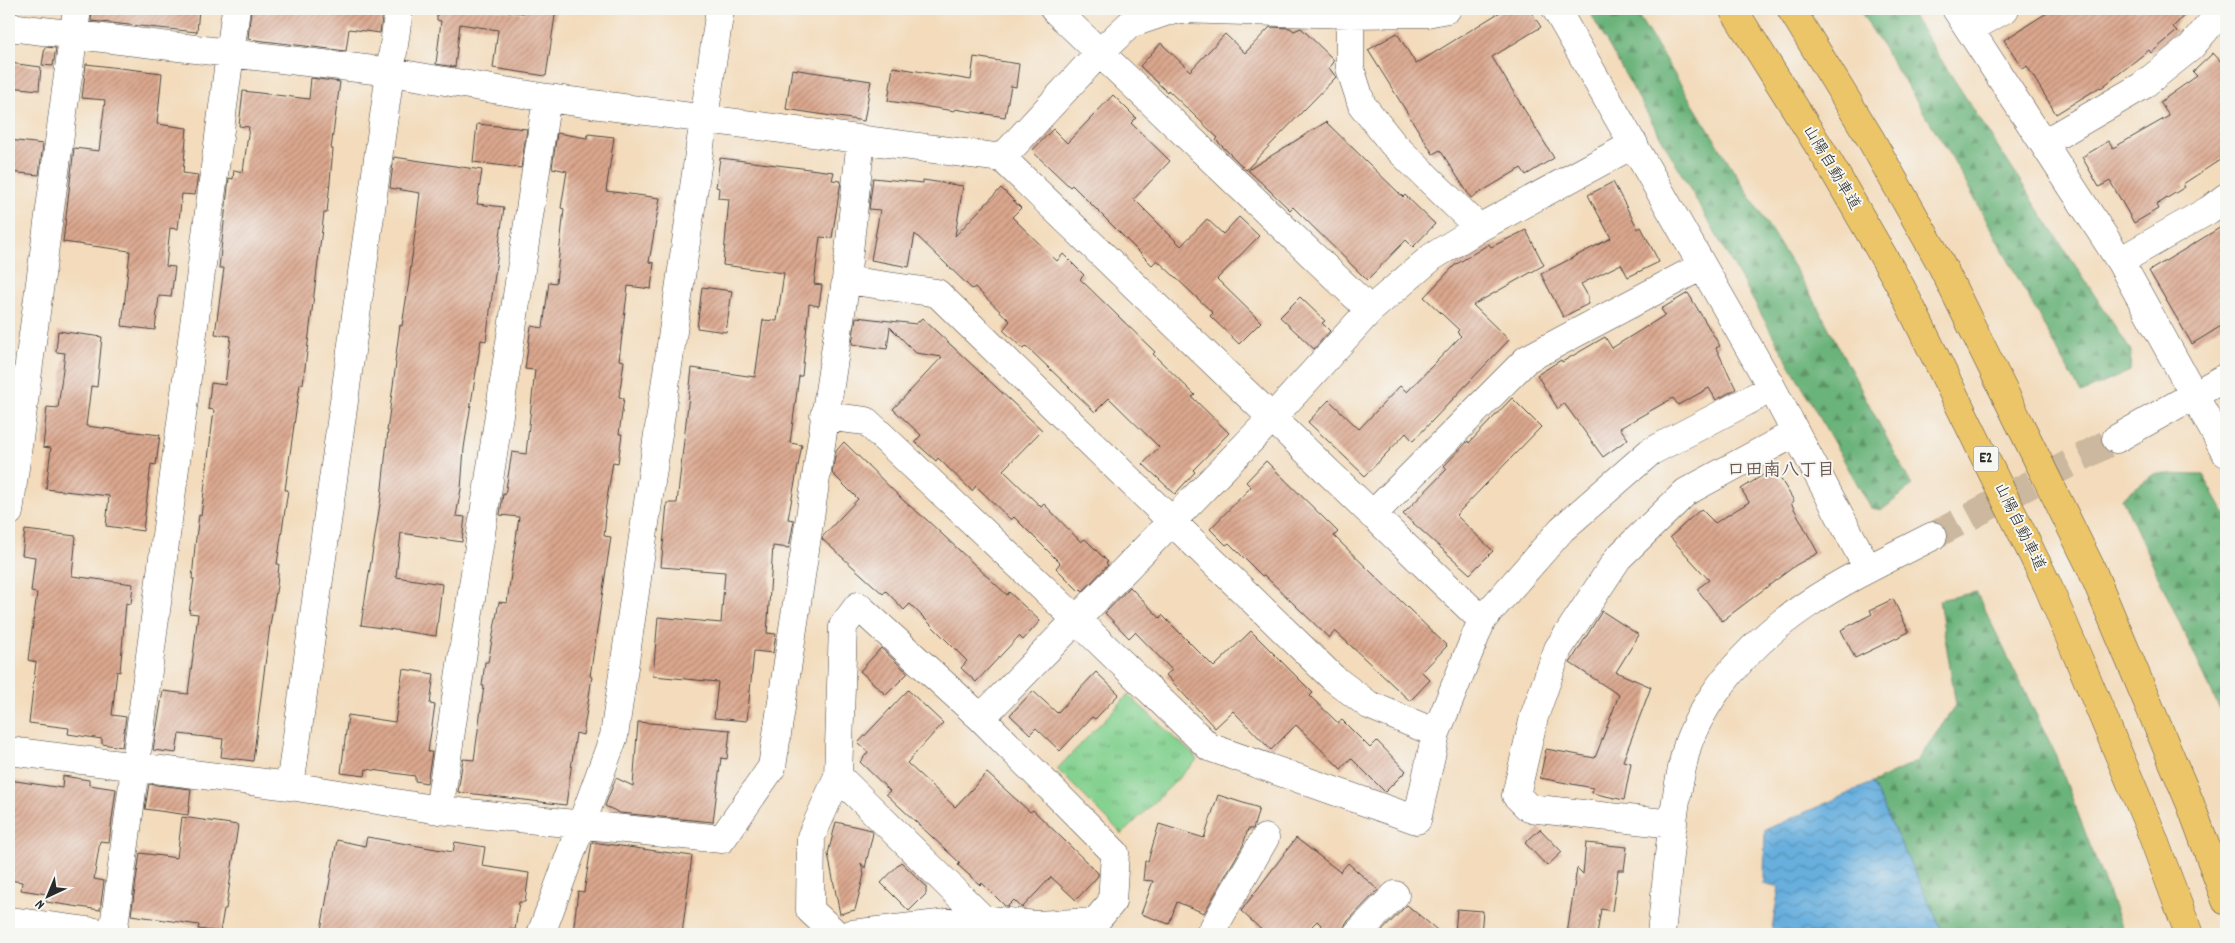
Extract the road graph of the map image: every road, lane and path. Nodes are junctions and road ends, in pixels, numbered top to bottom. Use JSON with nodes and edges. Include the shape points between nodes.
{"nodes":[{"id":1,"x":236,"y":9,"type":"edge"},
{"id":2,"x":400,"y":9,"type":"edge"},
{"id":3,"x":720,"y":9,"type":"edge"},
{"id":4,"x":1054,"y":9,"type":"edge"},
{"id":5,"x":1174,"y":9,"type":"edge"},
{"id":6,"x":1178,"y":9,"type":"edge"},
{"id":7,"x":1447,"y":9,"type":"edge"},
{"id":8,"x":1556,"y":9,"type":"edge"},
{"id":9,"x":1733,"y":9,"type":"edge"},
{"id":10,"x":1791,"y":9,"type":"edge"},
{"id":11,"x":2005,"y":9,"type":"edge"},
{"id":12,"x":2224,"y":9,"type":"edge"},
{"id":13,"x":1350,"y":14,"type":"junction"},
{"id":14,"x":1963,"y":19,"type":"edge"},
{"id":15,"x":75,"y":22,"type":"edge"},
{"id":16,"x":9,"y":27,"type":"edge"},
{"id":17,"x":230,"y":53,"type":"junction"},
{"id":18,"x":1099,"y":53,"type":"junction"},
{"id":19,"x":391,"y":72,"type":"junction"},
{"id":20,"x":547,"y":98,"type":"junction"},
{"id":21,"x":705,"y":118,"type":"junction"},
{"id":22,"x":861,"y":139,"type":"junction"},
{"id":23,"x":2044,"y":143,"type":"junction"},
{"id":24,"x":1634,"y":144,"type":"junction"},
{"id":25,"x":1002,"y":158,"type":"junction"},
{"id":26,"x":2226,"y":197,"type":"edge"},
{"id":27,"x":1479,"y":228,"type":"junction"},
{"id":28,"x":2120,"y":261,"type":"junction"},
{"id":29,"x":1702,"y":266,"type":"junction"},
{"id":30,"x":846,"y":280,"type":"junction"},
{"id":31,"x":1370,"y":310,"type":"junction"},
{"id":32,"x":2226,"y":376,"type":"edge"},
{"id":33,"x":1772,"y":388,"type":"junction"},
{"id":34,"x":2195,"y":396,"type":"junction"},
{"id":35,"x":824,"y":416,"type":"junction"},
{"id":36,"x":1272,"y":418,"type":"junction"},
{"id":37,"x":1795,"y":433,"type":"junction"},
{"id":38,"x":2116,"y":438,"type":"tunnel mouth"},
{"id":39,"x":2226,"y":453,"type":"edge"},
{"id":40,"x":9,"y":512,"type":"edge"},
{"id":41,"x":1372,"y":515,"type":"junction"},
{"id":42,"x":1171,"y":523,"type":"junction"},
{"id":43,"x":1933,"y":536,"type":"tunnel mouth"},
{"id":44,"x":1868,"y":568,"type":"junction"},
{"id":45,"x":1076,"y":619,"type":"junction"},
{"id":46,"x":1482,"y":620,"type":"junction"},
{"id":47,"x":981,"y":718,"type":"junction"},
{"id":48,"x":1436,"y":733,"type":"junction"},
{"id":49,"x":9,"y":751,"type":"edge"},
{"id":50,"x":134,"y":768,"type":"junction"},
{"id":51,"x":838,"y":776,"type":"junction"},
{"id":52,"x":290,"y":786,"type":"junction"},
{"id":53,"x":440,"y":810,"type":"junction"},
{"id":54,"x":1673,"y":824,"type":"junction"},
{"id":55,"x":582,"y":826,"type":"junction"},
{"id":56,"x":1265,"y":838,"type":"dead end"},
{"id":57,"x":1395,"y":895,"type":"dead end"},
{"id":58,"x":2226,"y":900,"type":"edge"},
{"id":59,"x":983,"y":919,"type":"junction"},
{"id":60,"x":9,"y":921,"type":"edge"},
{"id":61,"x":1036,"y":929,"type":"edge"},
{"id":62,"x":112,"y":934,"type":"edge"},
{"id":63,"x":541,"y":934,"type":"edge"},
{"id":64,"x":836,"y":934,"type":"edge"},
{"id":65,"x":851,"y":934,"type":"edge"},
{"id":66,"x":1210,"y":934,"type":"edge"},
{"id":67,"x":1357,"y":934,"type":"edge"},
{"id":68,"x":1661,"y":934,"type":"edge"},
{"id":69,"x":2189,"y":934,"type":"edge"}],
"edges":[{"from":1,"to":17,"type":"street"},
{"from":2,"to":19,"type":"street"},
{"from":3,"to":21,"type":"street"},
{"from":4,"to":18,"type":"street"},
{"from":5,"to":18,"type":"street","via":[[1130,24]]},
{"from":6,"to":13,"type":"street"},
{"from":7,"to":13,"type":"street","via":[[1426,13]]},
{"from":8,"to":24,"type":"street"},
{"from":9,"to":69,"type":"highway","name":"山陽自動車道","number":"E2","via":[[1830,164],[1910,304],[2048,586],[2148,824]]},
{"from":10,"to":58,"type":"highway","via":[[1870,138],[1940,262],[2091,568],[2190,803]]},
{"from":11,"to":14,"type":"street"},
{"from":12,"to":23,"type":"street","via":[[2190,47],[2142,86]]},
{"from":13,"to":27,"type":"street","via":[[1350,68],[1362,105],[1393,144]]},
{"from":14,"to":23,"type":"street"},
{"from":15,"to":16,"type":"street"},
{"from":15,"to":17,"type":"street"},
{"from":15,"to":40,"type":"street"},
{"from":17,"to":19,"type":"street"},
{"from":17,"to":50,"type":"street"},
{"from":18,"to":25,"type":"street"},
{"from":18,"to":31,"type":"street"},
{"from":19,"to":20,"type":"street"},
{"from":19,"to":52,"type":"street"},
{"from":20,"to":21,"type":"street"},
{"from":20,"to":53,"type":"street"},
{"from":21,"to":22,"type":"street"},
{"from":21,"to":55,"type":"street","via":[[614,736]]},
{"from":22,"to":25,"type":"street"},
{"from":22,"to":30,"type":"street"},
{"from":23,"to":28,"type":"street"},
{"from":24,"to":27,"type":"street"},
{"from":24,"to":29,"type":"street"},
{"from":25,"to":36,"type":"street"},
{"from":26,"to":28,"type":"street"},
{"from":27,"to":31,"type":"street","via":[[1432,257]]},
{"from":28,"to":34,"type":"street"},
{"from":29,"to":33,"type":"street"},
{"from":29,"to":41,"type":"street","via":[[1527,359]]},
{"from":30,"to":35,"type":"street"},
{"from":30,"to":42,"type":"street","via":[[937,293]]},
{"from":31,"to":36,"type":"street"},
{"from":32,"to":34,"type":"street"},
{"from":33,"to":37,"type":"street"},
{"from":33,"to":46,"type":"street","via":[[1650,452],[1562,529]]},
{"from":34,"to":38,"type":"street"},
{"from":34,"to":39,"type":"street"},
{"from":35,"to":45,"type":"street","via":[[866,421]]},
{"from":35,"to":55,"type":"street","via":[[772,767],[722,839]]},
{"from":36,"to":41,"type":"street"},
{"from":36,"to":42,"type":"street"},
{"from":37,"to":44,"type":"street"},
{"from":37,"to":54,"type":"street","via":[[1686,492],[1618,558],[1558,649],[1534,717],[1516,795],[1529,808]]},
{"from":41,"to":46,"type":"street"},
{"from":42,"to":45,"type":"street"},
{"from":42,"to":48,"type":"street","via":[[1333,678],[1369,705]]},
{"from":43,"to":44,"type":"street"},
{"from":44,"to":54,"type":"street","via":[[1804,605],[1768,632],[1734,667],[1708,704],[1688,745]]},
{"from":45,"to":47,"type":"street"},
{"from":45,"to":48,"type":"street","via":[[1209,747],[1417,820]]},
{"from":46,"to":48,"type":"street"},
{"from":47,"to":51,"type":"street","via":[[858,606],[843,626]]},
{"from":47,"to":61,"type":"street","via":[[1115,853],[1112,902],[1095,922]]},
{"from":49,"to":50,"type":"street"},
{"from":50,"to":52,"type":"street"},
{"from":50,"to":62,"type":"street"},
{"from":51,"to":59,"type":"street"},
{"from":51,"to":64,"type":"street","via":[[811,837],[810,910]]},
{"from":52,"to":53,"type":"street"},
{"from":53,"to":55,"type":"street"},
{"from":54,"to":68,"type":"street"},
{"from":55,"to":63,"type":"street"},
{"from":56,"to":66,"type":"street"},
{"from":57,"to":67,"type":"street"},
{"from":59,"to":61,"type":"street"},
{"from":59,"to":65,"type":"street"},
{"from":60,"to":62,"type":"street"}]}
